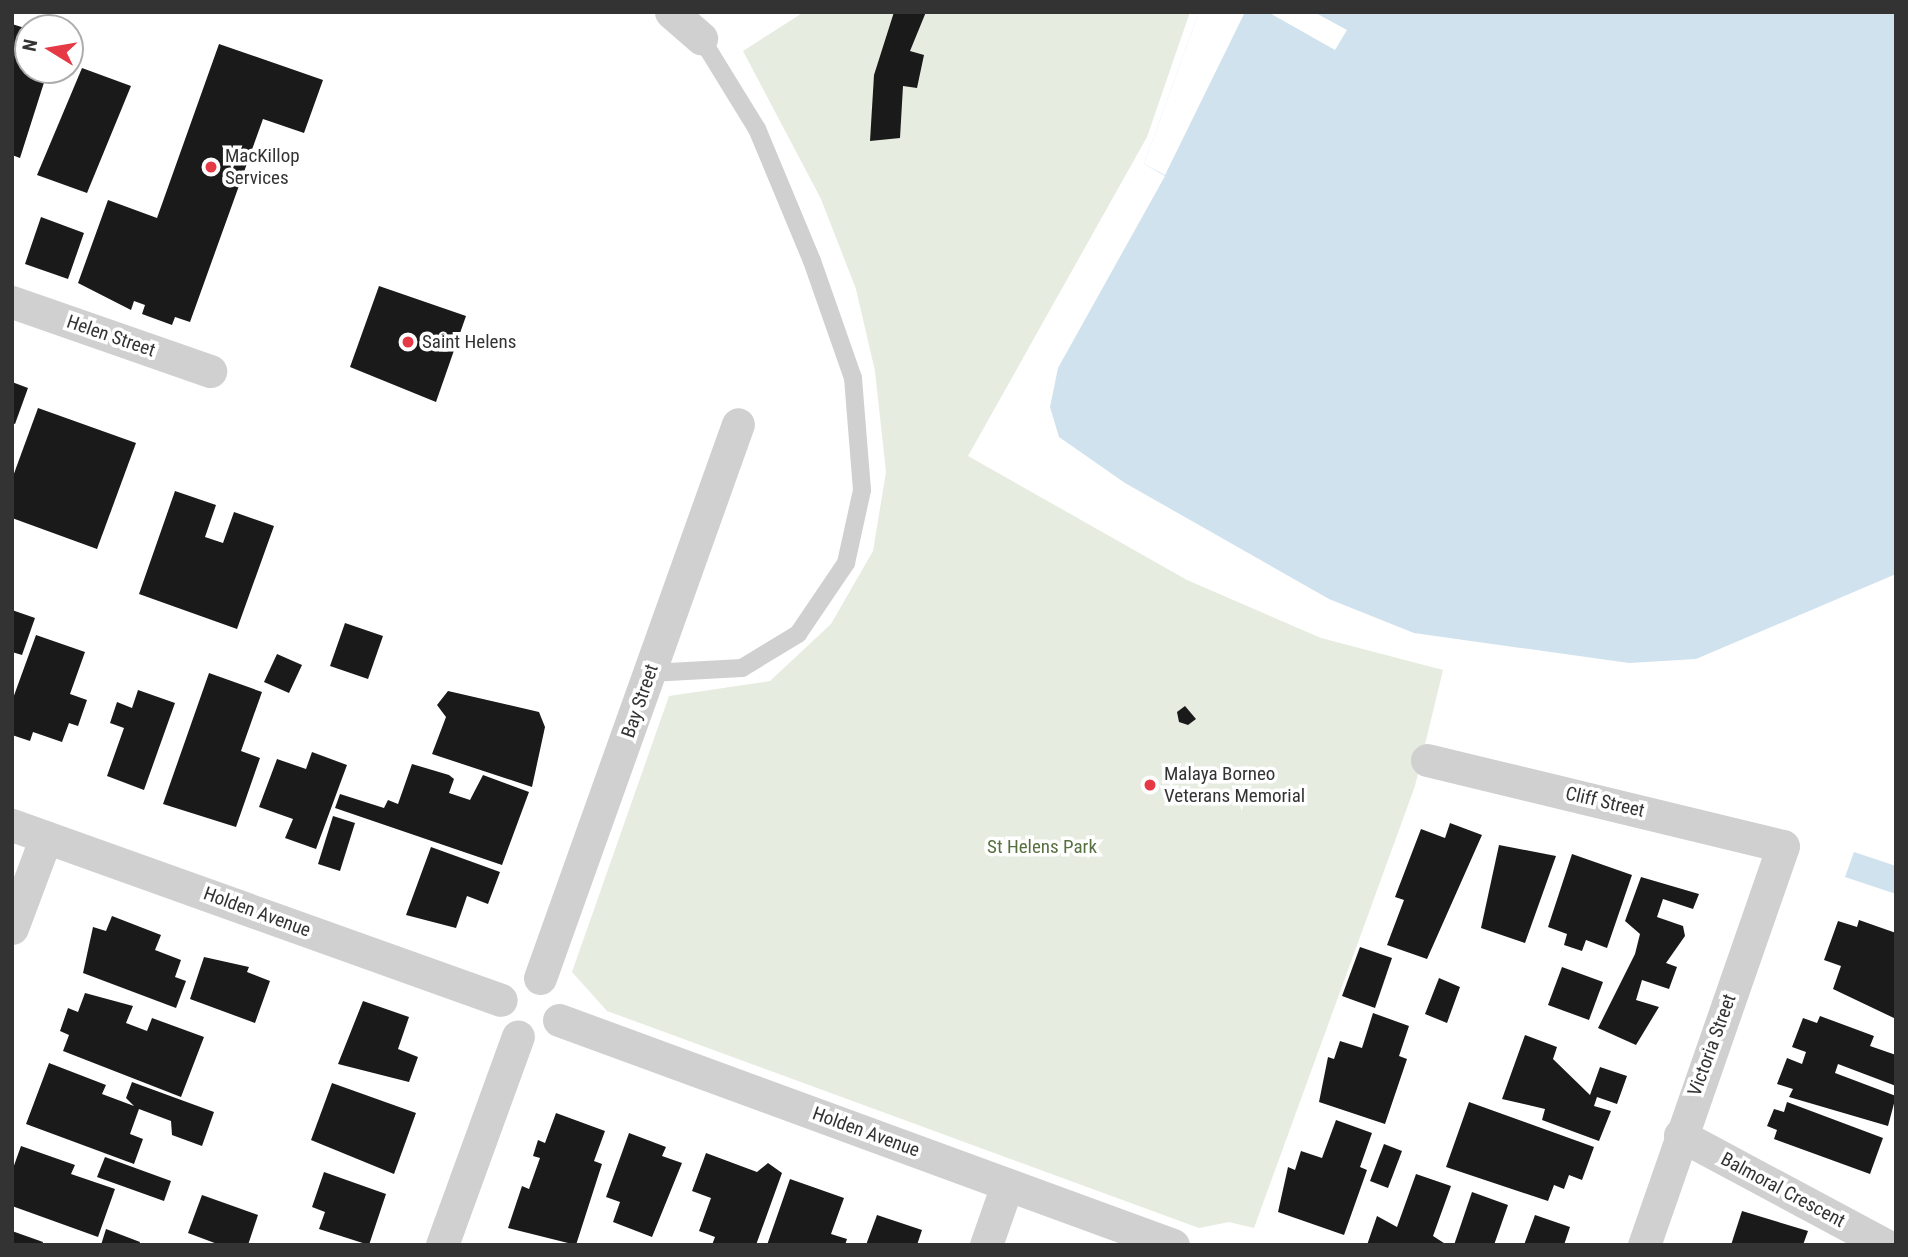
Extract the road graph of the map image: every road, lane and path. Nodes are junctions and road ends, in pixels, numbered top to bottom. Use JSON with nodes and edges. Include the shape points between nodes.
{"nodes":[{"id":1,"x":671,"y":12,"type":"edge"},
{"id":2,"x":701,"y":38,"type":"joint"},
{"id":3,"x":12,"y":302,"type":"edge"},
{"id":4,"x":210,"y":371,"type":"dead end"},
{"id":5,"x":738,"y":424,"type":"dead end"},
{"id":6,"x":650,"y":673,"type":"junction"},
{"id":7,"x":1427,"y":760,"type":"dead end"},
{"id":8,"x":12,"y":824,"type":"edge"},
{"id":9,"x":47,"y":837,"type":"junction"},
{"id":10,"x":1783,"y":846,"type":"joint"},
{"id":11,"x":12,"y":928,"type":"edge"},
{"id":12,"x":540,"y":978,"type":"junction"},
{"id":13,"x":501,"y":1000,"type":"junction"},
{"id":14,"x":559,"y":1020,"type":"junction"},
{"id":15,"x":518,"y":1036,"type":"junction"},
{"id":16,"x":1680,"y":1135,"type":"junction"},
{"id":17,"x":1007,"y":1185,"type":"junction"},
{"id":18,"x":442,"y":1245,"type":"edge"},
{"id":19,"x":986,"y":1245,"type":"edge"},
{"id":20,"x":1172,"y":1245,"type":"edge"},
{"id":21,"x":1644,"y":1245,"type":"edge"},
{"id":22,"x":1885,"y":1245,"type":"edge"}],
"edges":[{"from":1,"to":2,"type":"street"},
{"from":2,"to":6,"type":"lane","via":[[757,129],[812,261],[853,378],[862,491],[846,562],[798,634],[742,668]]},
{"from":3,"to":4,"type":"street","name":"Helen Street"},
{"from":5,"to":6,"type":"street","name":"Bay Street"},
{"from":6,"to":12,"type":"street","name":"Bay Street"},
{"from":7,"to":10,"type":"street","name":"Cliff Street"},
{"from":8,"to":9,"type":"street","name":"Holden Avenue"},
{"from":9,"to":11,"type":"street"},
{"from":9,"to":13,"type":"street","name":"Holden Avenue"},
{"from":10,"to":16,"type":"street","name":"Victoria Street"},
{"from":12,"to":13,"type":"street","via":[[512,984]]},
{"from":12,"to":14,"type":"street","via":[[561,1000]]},
{"from":13,"to":15,"type":"street","via":[[503,1021]]},
{"from":14,"to":15,"type":"street","via":[[542,1037]]},
{"from":14,"to":17,"type":"street","name":"Holden Avenue"},
{"from":15,"to":18,"type":"street"},
{"from":16,"to":21,"type":"street","name":"Victoria Street"},
{"from":16,"to":22,"type":"street","name":"Balmoral Crescent"},
{"from":17,"to":19,"type":"street"},
{"from":17,"to":20,"type":"street","name":"Holden Avenue"}]}
